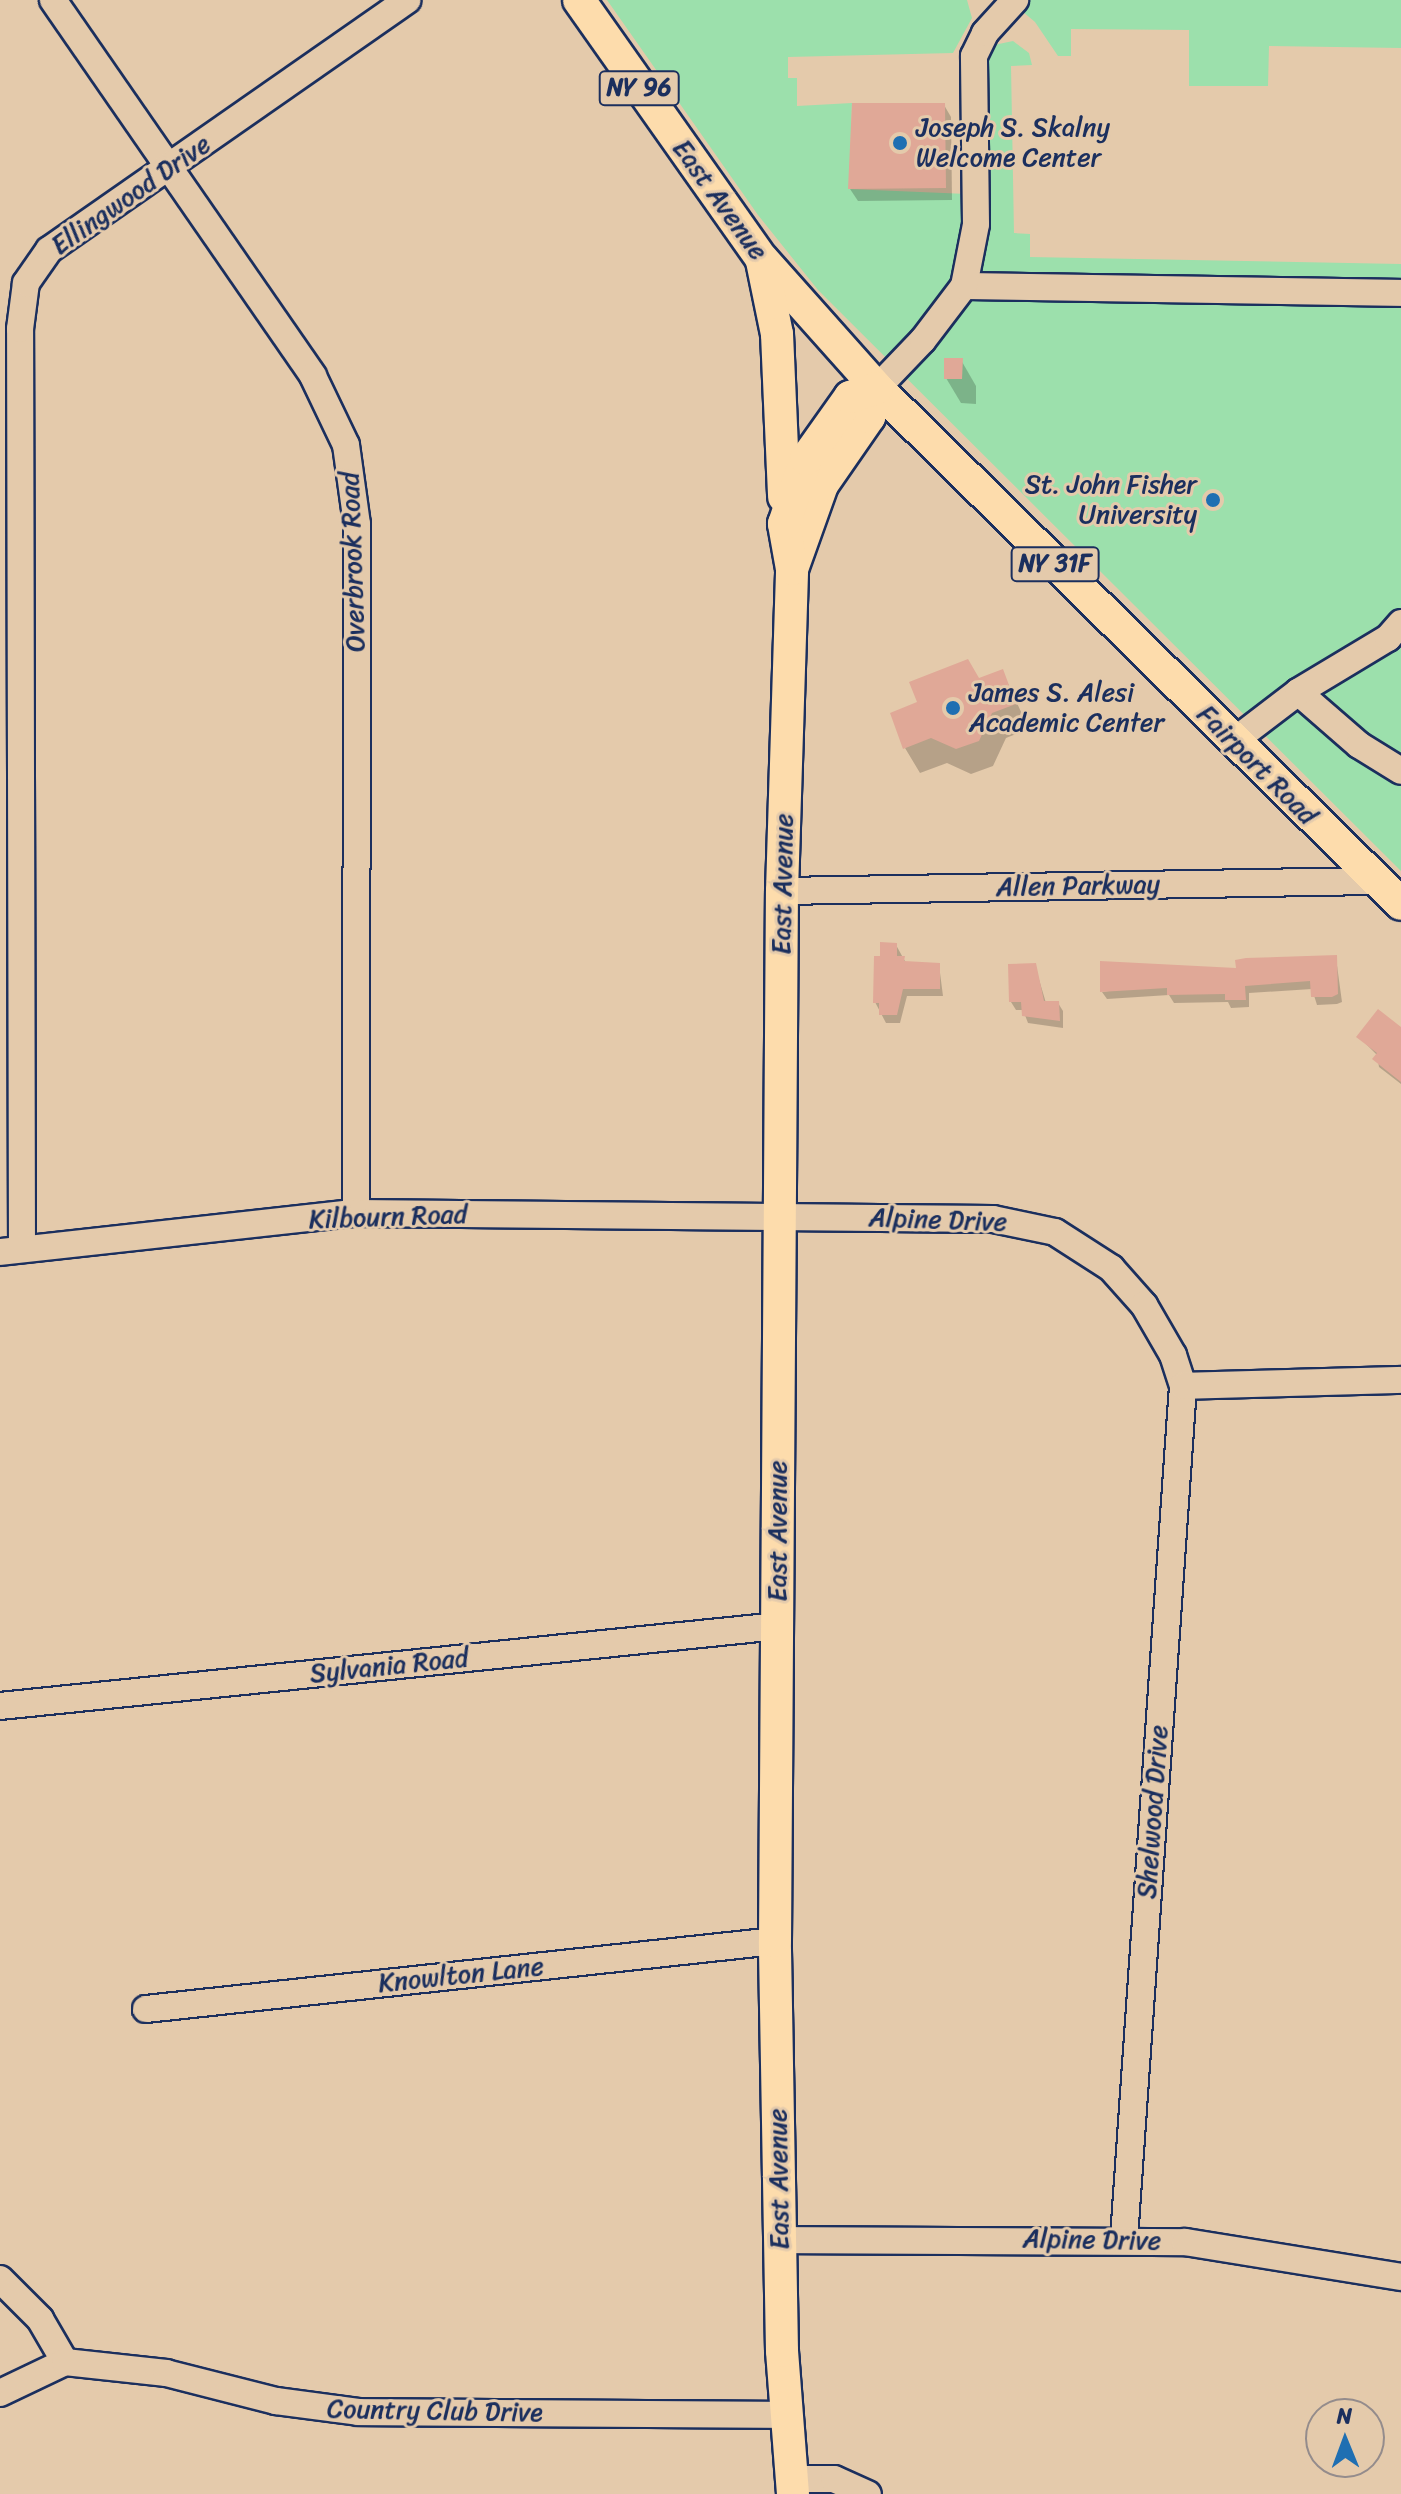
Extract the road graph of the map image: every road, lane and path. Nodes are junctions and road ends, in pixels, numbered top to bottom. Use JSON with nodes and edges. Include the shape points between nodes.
{"nodes":[{"id":1,"x":53,"y":0,"type":"edge"},
{"id":2,"x":407,"y":0,"type":"edge"},
{"id":3,"x":579,"y":0,"type":"edge"},
{"id":4,"x":1015,"y":0,"type":"edge"},
{"id":5,"x":171,"y":167,"type":"junction"},
{"id":6,"x":762,"y":259,"type":"junction"},
{"id":7,"x":964,"y":286,"type":"junction"},
{"id":8,"x":1401,"y":293,"type":"edge"},
{"id":9,"x":877,"y":388,"type":"junction"},
{"id":10,"x":784,"y":524,"type":"junction"},
{"id":11,"x":792,"y":569,"type":"junction"},
{"id":12,"x":1401,"y":623,"type":"edge"},
{"id":13,"x":1298,"y":692,"type":"junction"},
{"id":14,"x":1234,"y":741,"type":"junction"},
{"id":15,"x":1401,"y":771,"type":"edge"},
{"id":16,"x":1373,"y":881,"type":"junction"},
{"id":17,"x":782,"y":891,"type":"junction"},
{"id":18,"x":1401,"y":904,"type":"edge"},
{"id":19,"x":356,"y":1213,"type":"junction"},
{"id":20,"x":778,"y":1217,"type":"junction"},
{"id":21,"x":11,"y":1250,"type":"edge"},
{"id":22,"x":1401,"y":1380,"type":"edge"},
{"id":23,"x":1183,"y":1386,"type":"junction"},
{"id":24,"x":778,"y":1626,"type":"junction"},
{"id":25,"x":0,"y":1706,"type":"edge"},
{"id":26,"x":775,"y":1941,"type":"junction"},
{"id":27,"x":146,"y":2009,"type":"dead end"},
{"id":28,"x":1124,"y":2238,"type":"junction"},
{"id":29,"x":780,"y":2240,"type":"junction"},
{"id":30,"x":1401,"y":2277,"type":"edge"},
{"id":31,"x":0,"y":2279,"type":"edge"},
{"id":32,"x":65,"y":2362,"type":"junction"},
{"id":33,"x":0,"y":2393,"type":"edge"},
{"id":34,"x":785,"y":2415,"type":"junction"},
{"id":35,"x":792,"y":2487,"type":"edge"},
{"id":36,"x":868,"y":2494,"type":"edge"}],
"edges":[{"from":1,"to":5,"type":"street","name":"Overbrook Road"},
{"from":2,"to":5,"type":"street","name":"Ellingwood Drive"},
{"from":3,"to":6,"type":"main road","name":"East Avenue","number":"NY 96"},
{"from":4,"to":7,"type":"street","via":[[985,33],[974,56],[976,224]]},
{"from":5,"to":19,"type":"street","name":"Overbrook Road","via":[[327,400],[351,467],[357,524]]},
{"from":5,"to":21,"type":"street","name":"Ellingwood Drive","via":[[49,250],[26,283],[22,305]]},
{"from":6,"to":9,"type":"main road","name":"East Avenue","number":"NY 96"},
{"from":6,"to":10,"type":"main road","number":"NY 96","via":[[777,334]]},
{"from":7,"to":8,"type":"street"},
{"from":7,"to":9,"type":"street"},
{"from":9,"to":10,"type":"main road","name":"East Avenue","number":"NY 96","via":[[850,397],[806,459]]},
{"from":9,"to":11,"type":"main road","name":"East Avenue","number":"NY 96","via":[[869,417],[822,485]]},
{"from":9,"to":14,"type":"main road","name":"Fairport Road","number":"NY 31F"},
{"from":10,"to":11,"type":"main road","name":"East Avenue","number":"NY 96"},
{"from":11,"to":17,"type":"main road","name":"East Avenue","number":"NY 96"},
{"from":12,"to":13,"type":"street","via":[[1364,655]]},
{"from":13,"to":14,"type":"street"},
{"from":13,"to":15,"type":"street","via":[[1359,745]]},
{"from":14,"to":16,"type":"main road","name":"Fairport Road","number":"NY 31F"},
{"from":16,"to":17,"type":"street","name":"Allen Parkway"},
{"from":16,"to":18,"type":"main road","name":"Fairport Road","number":"NY 31F"},
{"from":17,"to":20,"type":"main road","name":"East Avenue","number":"NY 96"},
{"from":19,"to":20,"type":"street","name":"Kilbourn Road"},
{"from":19,"to":21,"type":"street","name":"Kilbourn Road"},
{"from":20,"to":23,"type":"street","name":"Alpine Drive","via":[[993,1219],[1055,1232],[1111,1268],[1144,1305],[1173,1355]]},
{"from":20,"to":24,"type":"main road","name":"East Avenue","number":"NY 96"},
{"from":22,"to":23,"type":"street"},
{"from":23,"to":28,"type":"street","name":"Shelwood Drive"},
{"from":24,"to":25,"type":"street","name":"Sylvania Road"},
{"from":24,"to":26,"type":"main road","name":"East Avenue","number":"NY 96"},
{"from":26,"to":27,"type":"street","name":"Knowlton Lane"},
{"from":26,"to":29,"type":"main road","name":"East Avenue","number":"NY 96"},
{"from":28,"to":29,"type":"street","name":"Alpine Drive"},
{"from":28,"to":30,"type":"street","name":"Alpine Drive","via":[[1234,2248]]},
{"from":29,"to":34,"type":"main road","name":"East Avenue","number":"NY 96"},
{"from":31,"to":32,"type":"street","via":[[40,2319]]},
{"from":32,"to":33,"type":"street"},
{"from":32,"to":34,"type":"street","name":"Country Club Drive","via":[[166,2373],[276,2401],[358,2412]]},
{"from":34,"to":35,"type":"main road","name":"East Avenue","number":"NY 96"},
{"from":35,"to":36,"type":"street","via":[[834,2479]]}]}
